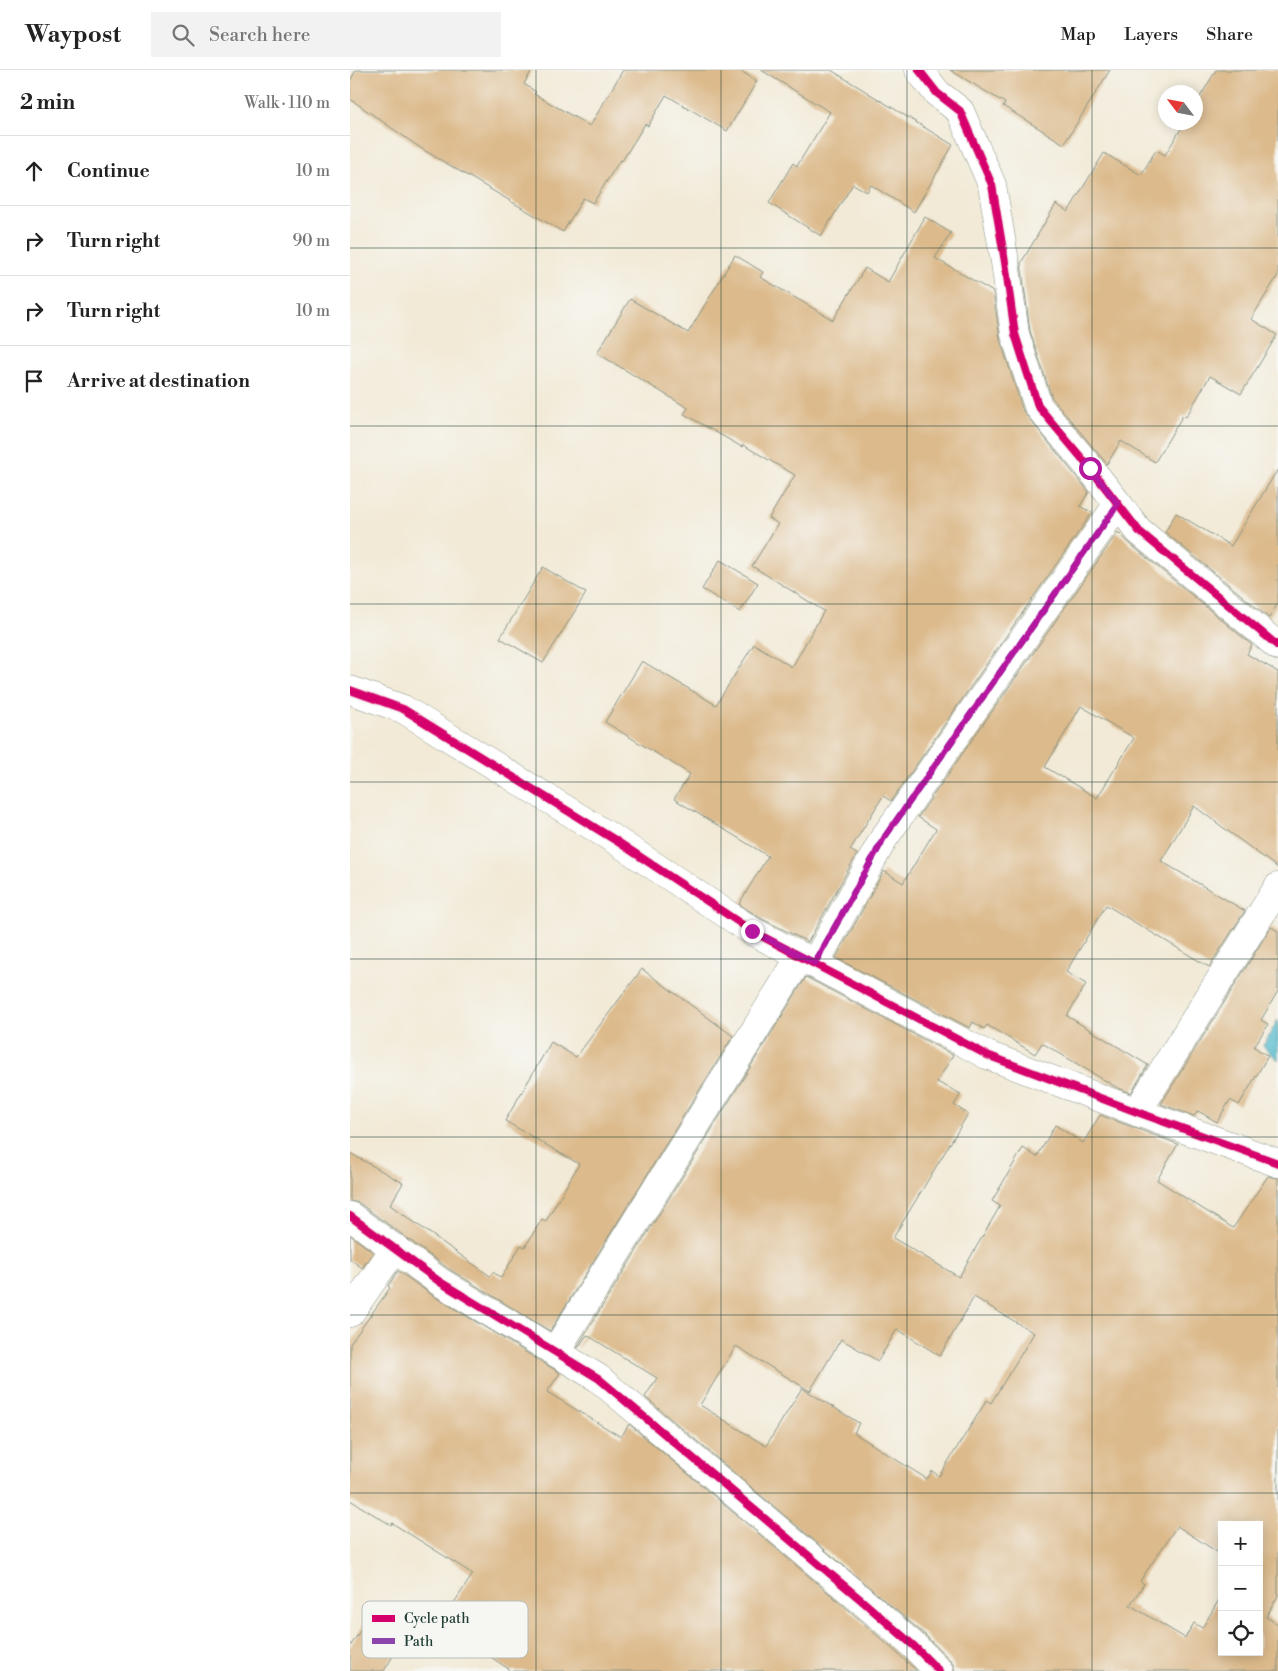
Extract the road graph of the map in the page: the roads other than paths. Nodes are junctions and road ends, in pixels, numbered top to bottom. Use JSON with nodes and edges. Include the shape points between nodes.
{"nodes":[{"id":1,"x":919,"y":70,"type":"edge"},
{"id":2,"x":1118,"y":504,"type":"junction"},
{"id":3,"x":1278,"y":646,"type":"edge"},
{"id":4,"x":350,"y":690,"type":"edge"},
{"id":5,"x":1278,"y":887,"type":"edge"},
{"id":6,"x":808,"y":960,"type":"junction"},
{"id":7,"x":1136,"y":1112,"type":"junction"},
{"id":8,"x":1278,"y":1163,"type":"edge"},
{"id":9,"x":350,"y":1216,"type":"edge"},
{"id":10,"x":395,"y":1248,"type":"junction"},
{"id":11,"x":350,"y":1313,"type":"edge"},
{"id":12,"x":555,"y":1352,"type":"junction"},
{"id":13,"x":939,"y":1671,"type":"edge"}],
"edges":[{"from":1,"to":2,"type":"street","via":[[937,93],[960,111],[992,185],[1015,334],[1038,406]]},
{"from":2,"to":3,"type":"street","via":[[1139,530]]},
{"from":2,"to":6,"type":"street","via":[[884,838]]},
{"from":4,"to":6,"type":"street","via":[[403,709],[616,840],[752,931]]},
{"from":5,"to":7,"type":"street"},
{"from":6,"to":7,"type":"street","via":[[987,1055]]},
{"from":6,"to":12,"type":"street"},
{"from":7,"to":8,"type":"street"},
{"from":9,"to":10,"type":"street"},
{"from":10,"to":11,"type":"street"},
{"from":10,"to":12,"type":"street","via":[[440,1282]]},
{"from":12,"to":13,"type":"street","via":[[598,1378],[867,1605]]}]}
